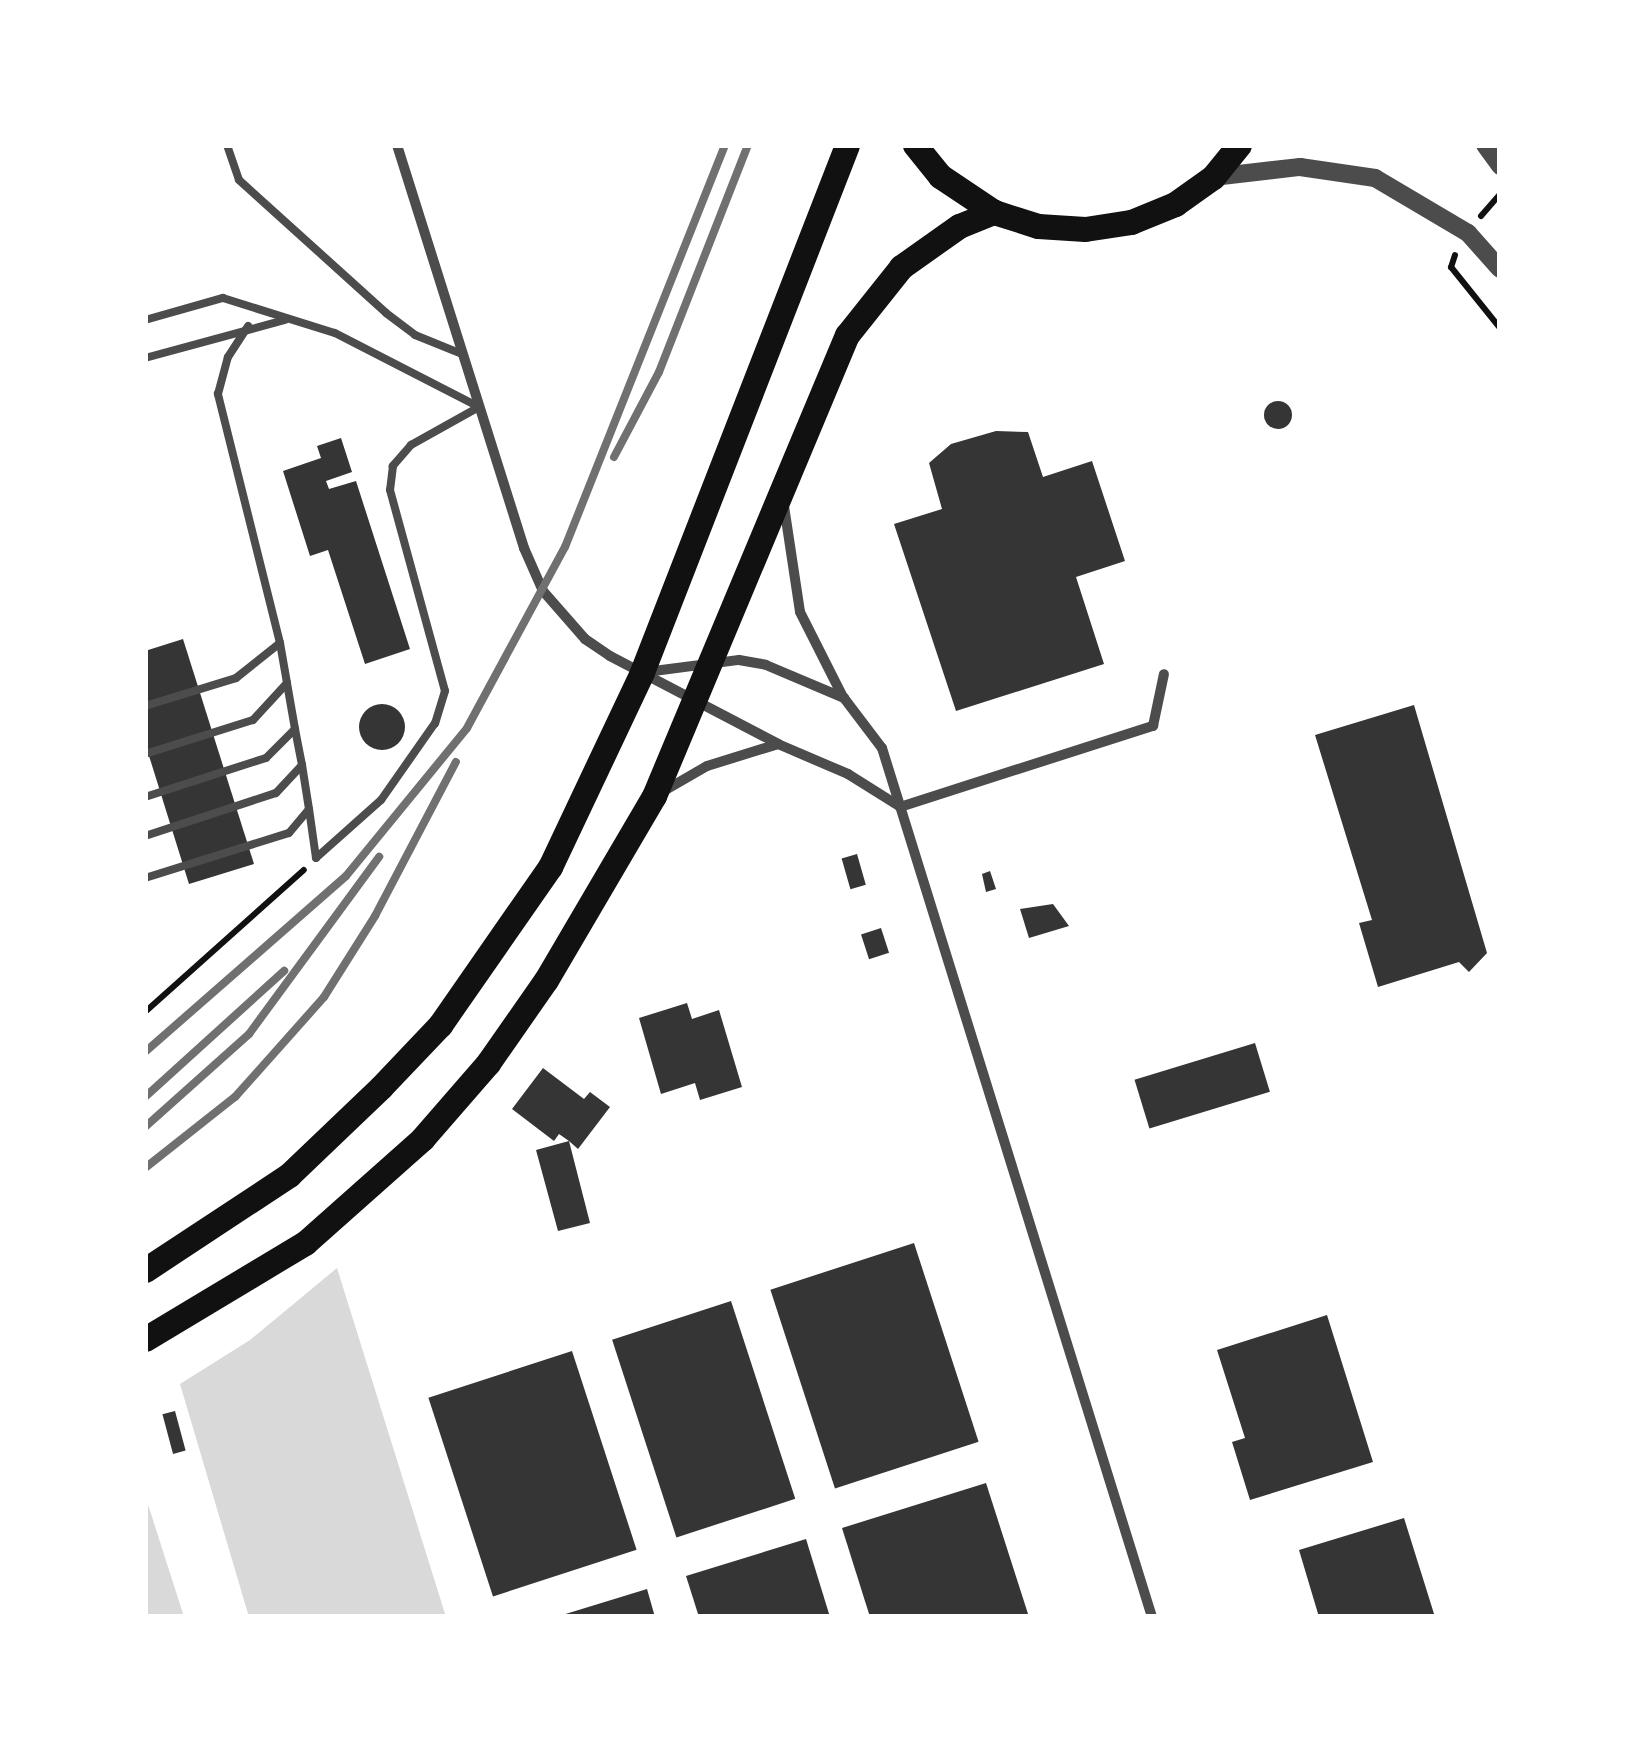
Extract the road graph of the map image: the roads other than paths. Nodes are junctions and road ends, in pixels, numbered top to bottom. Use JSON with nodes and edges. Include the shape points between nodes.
{"nodes":[{"id":1,"x":227,"y":145,"type":"edge"},
{"id":2,"x":396,"y":145,"type":"edge"},
{"id":3,"x":847,"y":145,"type":"edge"},
{"id":4,"x":915,"y":145,"type":"edge"},
{"id":5,"x":1239,"y":145,"type":"edge"},
{"id":6,"x":1484,"y":145,"type":"edge"},
{"id":7,"x":1500,"y":166,"type":"edge"},
{"id":8,"x":1213,"y":177,"type":"junction"},
{"id":9,"x":994,"y":212,"type":"junction"},
{"id":10,"x":1500,"y":269,"type":"edge"},
{"id":11,"x":290,"y":319,"type":"junction"},
{"id":12,"x":145,"y":320,"type":"edge"},
{"id":13,"x":248,"y":326,"type":"junction"},
{"id":14,"x":462,"y":354,"type":"junction"},
{"id":15,"x":145,"y":358,"type":"edge"},
{"id":16,"x":479,"y":407,"type":"junction"},
{"id":17,"x":782,"y":484,"type":"junction"},
{"id":18,"x":280,"y":643,"type":"junction"},
{"id":19,"x":712,"y":662,"type":"junction"},
{"id":20,"x":642,"y":672,"type":"junction"},
{"id":21,"x":1164,"y":674,"type":"dead end"},
{"id":22,"x":287,"y":683,"type":"junction"},
{"id":23,"x":844,"y":698,"type":"junction"},
{"id":24,"x":696,"y":700,"type":"junction"},
{"id":25,"x":145,"y":706,"type":"edge"},
{"id":26,"x":295,"y":729,"type":"junction"},
{"id":27,"x":778,"y":744,"type":"junction"},
{"id":28,"x":145,"y":754,"type":"edge"},
{"id":29,"x":302,"y":765,"type":"junction"},
{"id":30,"x":654,"y":796,"type":"junction"},
{"id":31,"x":145,"y":797,"type":"edge"},
{"id":32,"x":900,"y":807,"type":"junction"},
{"id":33,"x":309,"y":809,"type":"junction"},
{"id":34,"x":145,"y":836,"type":"edge"},
{"id":35,"x":145,"y":878,"type":"edge"},
{"id":36,"x":145,"y":1270,"type":"edge"},
{"id":37,"x":145,"y":1339,"type":"edge"},
{"id":38,"x":1152,"y":1617,"type":"edge"}],
"edges":[{"from":1,"to":14,"type":"lane","via":[[238,180],[386,312],[415,335]]},
{"from":2,"to":14,"type":"street"},
{"from":3,"to":20,"type":"main road"},
{"from":4,"to":9,"type":"main road","via":[[940,176]]},
{"from":5,"to":8,"type":"main road"},
{"from":6,"to":7,"type":"street"},
{"from":8,"to":9,"type":"main road","via":[[1175,204],[1131,222],[1070,228]]},
{"from":8,"to":10,"type":"street","via":[[1300,167],[1376,178],[1468,233]]},
{"from":9,"to":17,"type":"main road","via":[[926,248],[880,290],[829,368]]},
{"from":11,"to":12,"type":"lane","via":[[223,298]]},
{"from":11,"to":13,"type":"lane"},
{"from":11,"to":16,"type":"lane","via":[[335,332]]},
{"from":13,"to":15,"type":"lane"},
{"from":13,"to":18,"type":"lane","via":[[228,357],[218,394]]},
{"from":14,"to":16,"type":"street"},
{"from":16,"to":20,"type":"street","via":[[543,591],[584,639]]},
{"from":16,"to":33,"type":"lane","via":[[412,445],[393,466],[390,490],[445,691],[435,724],[380,800],[316,858]]},
{"from":17,"to":19,"type":"main road"},
{"from":17,"to":23,"type":"street","via":[[800,612]]},
{"from":18,"to":22,"type":"lane"},
{"from":18,"to":25,"type":"lane","via":[[236,678]]},
{"from":19,"to":20,"type":"street"},
{"from":19,"to":23,"type":"street","via":[[766,665]]},
{"from":19,"to":24,"type":"main road"},
{"from":20,"to":24,"type":"street"},
{"from":20,"to":36,"type":"main road","via":[[550,868],[440,1025],[289,1175]]},
{"from":21,"to":32,"type":"street","via":[[1152,726]]},
{"from":22,"to":26,"type":"lane"},
{"from":22,"to":28,"type":"lane","via":[[253,720]]},
{"from":23,"to":32,"type":"street","via":[[882,748]]},
{"from":24,"to":27,"type":"street"},
{"from":24,"to":30,"type":"main road"},
{"from":26,"to":29,"type":"lane"},
{"from":26,"to":31,"type":"lane","via":[[266,758]]},
{"from":27,"to":30,"type":"street","via":[[708,766]]},
{"from":27,"to":32,"type":"street","via":[[848,774]]},
{"from":29,"to":33,"type":"lane"},
{"from":29,"to":34,"type":"lane","via":[[276,794]]},
{"from":30,"to":37,"type":"main road","via":[[546,980],[488,1063],[422,1139],[305,1244]]},
{"from":32,"to":38,"type":"street"},
{"from":33,"to":35,"type":"lane","via":[[288,833]]}]}
